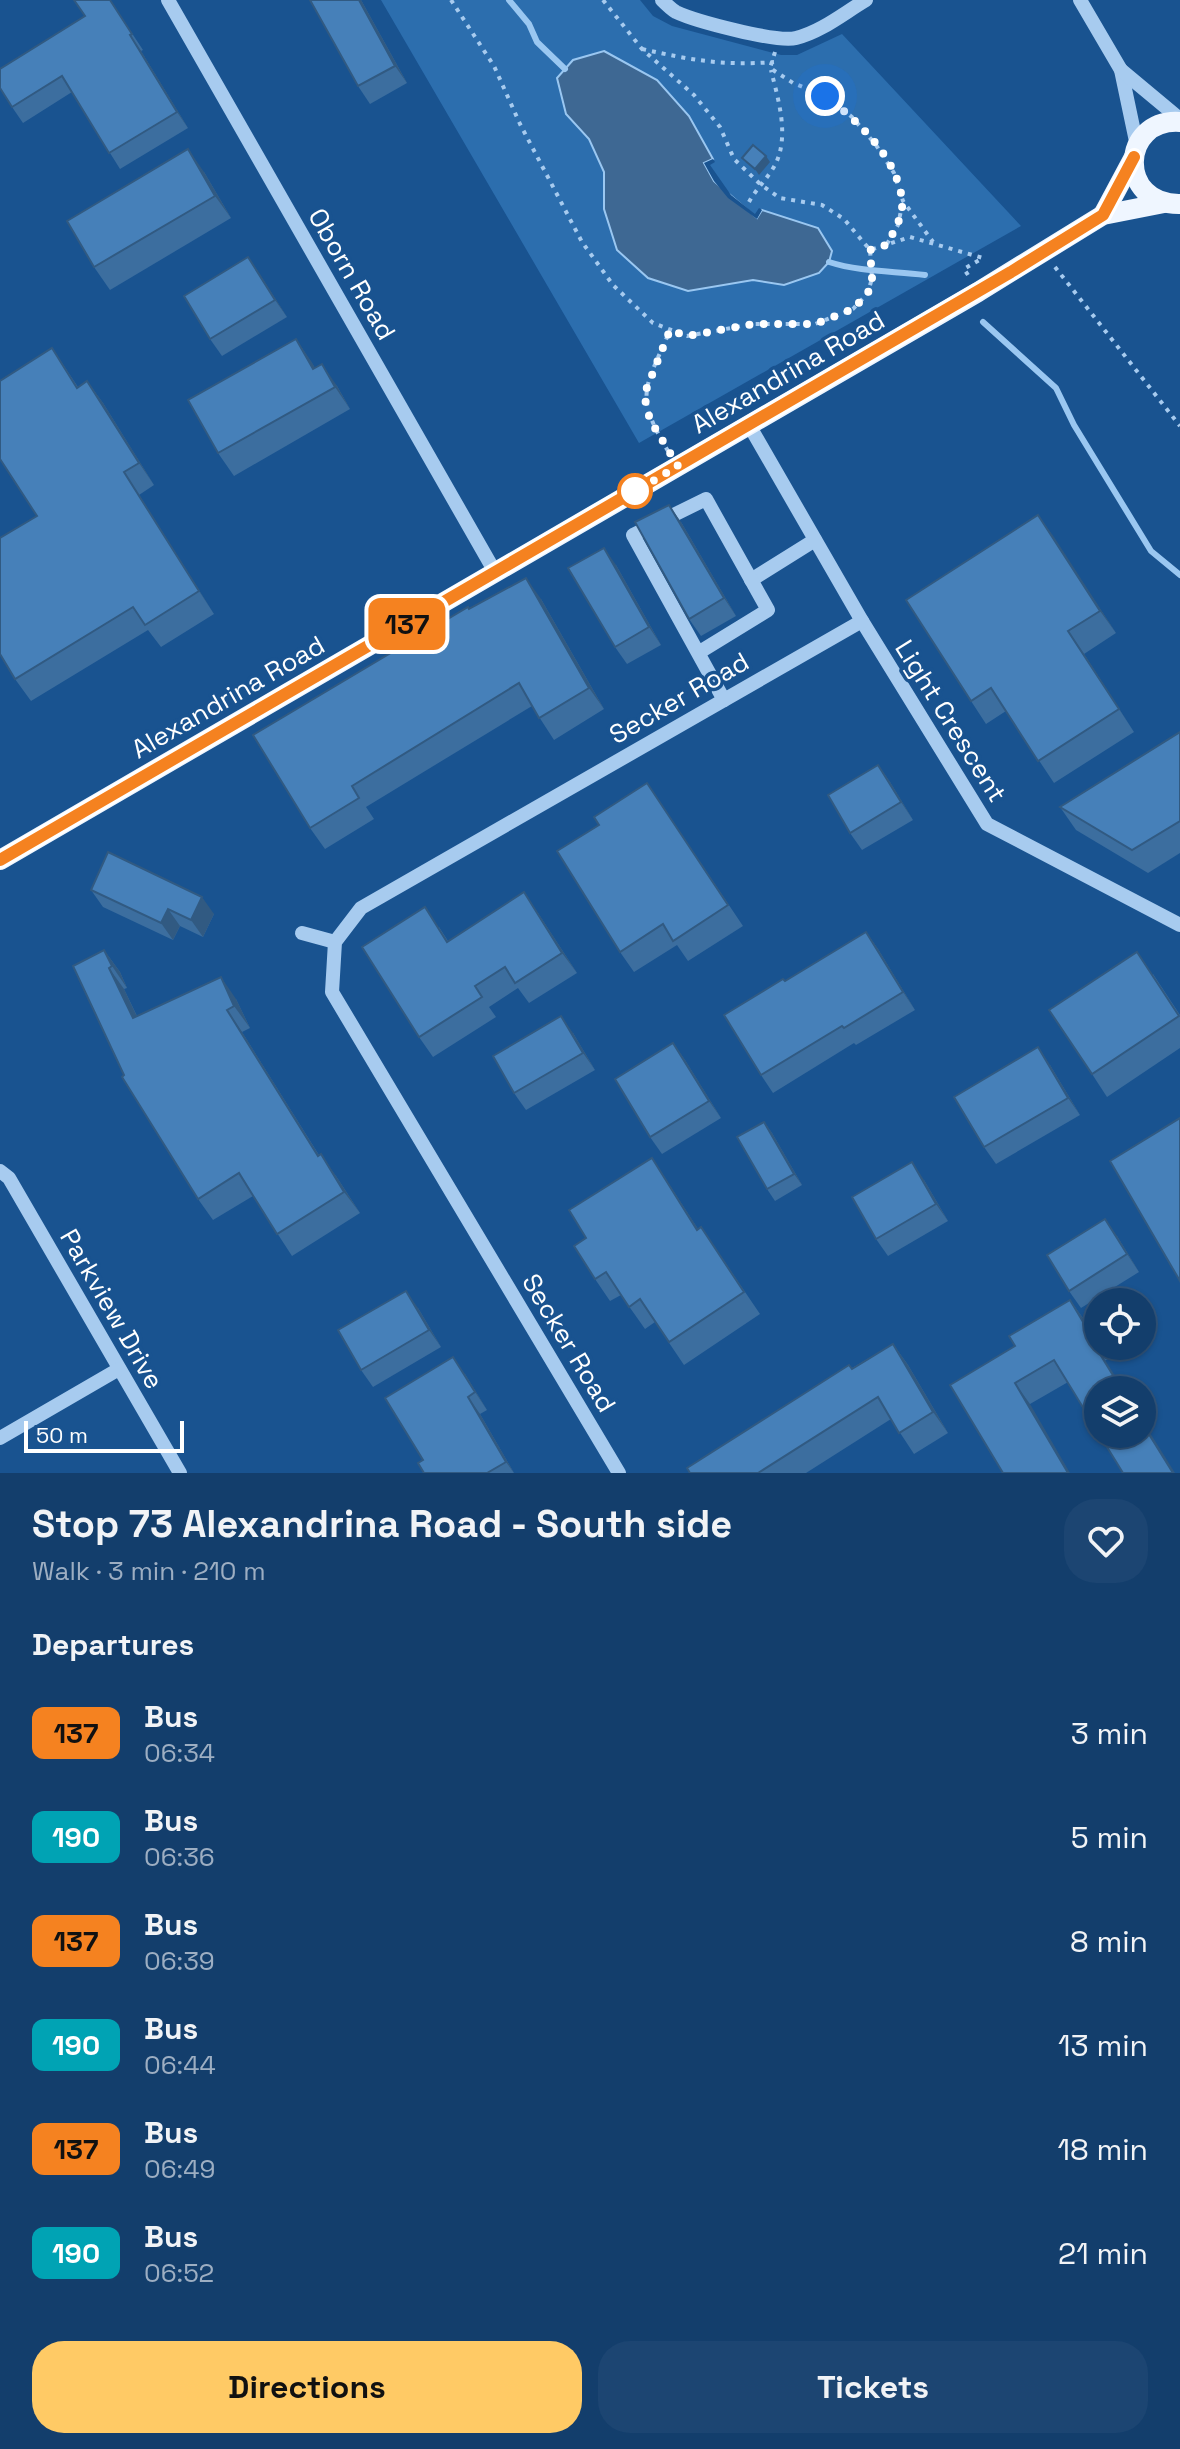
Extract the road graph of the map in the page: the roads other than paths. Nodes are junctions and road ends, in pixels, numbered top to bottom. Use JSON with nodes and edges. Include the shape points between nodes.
{"nodes":[{"id":1,"x":168,"y":0,"type":"edge"},
{"id":2,"x":662,"y":0,"type":"edge"},
{"id":3,"x":866,"y":0,"type":"edge"},
{"id":4,"x":1080,"y":0,"type":"edge"},
{"id":5,"x":1121,"y":70,"type":"junction"},
{"id":6,"x":1180,"y":121,"type":"edge"},
{"id":7,"x":1135,"y":151,"type":"junction"},
{"id":8,"x":1173,"y":206,"type":"edge"},
{"id":9,"x":1103,"y":215,"type":"junction"},
{"id":10,"x":749,"y":425,"type":"junction"},
{"id":11,"x":815,"y":540,"type":"junction"},
{"id":12,"x":495,"y":572,"type":"junction"},
{"id":13,"x":751,"y":580,"type":"junction"},
{"id":14,"x":862,"y":621,"type":"junction"},
{"id":15,"x":698,"y":653,"type":"junction"},
{"id":16,"x":724,"y":700,"type":"junction"},
{"id":17,"x":0,"y":860,"type":"edge"},
{"id":18,"x":1180,"y":925,"type":"edge"},
{"id":19,"x":302,"y":933,"type":"dead end"},
{"id":20,"x":335,"y":942,"type":"junction"},
{"id":21,"x":0,"y":1171,"type":"edge"},
{"id":22,"x":119,"y":1369,"type":"junction"},
{"id":23,"x":0,"y":1438,"type":"edge"},
{"id":24,"x":180,"y":1473,"type":"edge"},
{"id":25,"x":619,"y":1473,"type":"edge"}],
"edges":[{"from":1,"to":12,"type":"street","name":"Oborn Road"},
{"from":2,"to":3,"type":"street","via":[[676,12],[718,25],[793,39]]},
{"from":4,"to":5,"type":"street"},
{"from":5,"to":6,"type":"street"},
{"from":5,"to":7,"type":"street"},
{"from":6,"to":7,"type":"main road","via":[[1145,134]]},
{"from":7,"to":8,"type":"main road","via":[[1137,181],[1144,191]]},
{"from":7,"to":9,"type":"main road"},
{"from":8,"to":9,"type":"main road","name":"Alexandrina Road"},
{"from":9,"to":10,"type":"main road","name":"Alexandrina Road"},
{"from":10,"to":11,"type":"street"},
{"from":10,"to":12,"type":"main road","name":"Alexandrina Road"},
{"from":11,"to":13,"type":"street"},
{"from":11,"to":14,"type":"street"},
{"from":12,"to":17,"type":"main road","name":"Alexandrina Road"},
{"from":13,"to":15,"type":"street","via":[[768,610]]},
{"from":13,"to":15,"type":"street","via":[[706,499],[633,535]]},
{"from":14,"to":16,"type":"street","name":"Secker Road"},
{"from":14,"to":18,"type":"street","name":"Light Crescent","via":[[987,824]]},
{"from":15,"to":16,"type":"street"},
{"from":16,"to":20,"type":"street","name":"Secker Road","via":[[361,908]]},
{"from":19,"to":20,"type":"street"},
{"from":20,"to":25,"type":"street","name":"Secker Road","via":[[332,992]]},
{"from":21,"to":22,"type":"street","name":"Parkview Drive","via":[[9,1178]]},
{"from":22,"to":23,"type":"street"},
{"from":22,"to":24,"type":"street","name":"Parkview Drive"}]}
